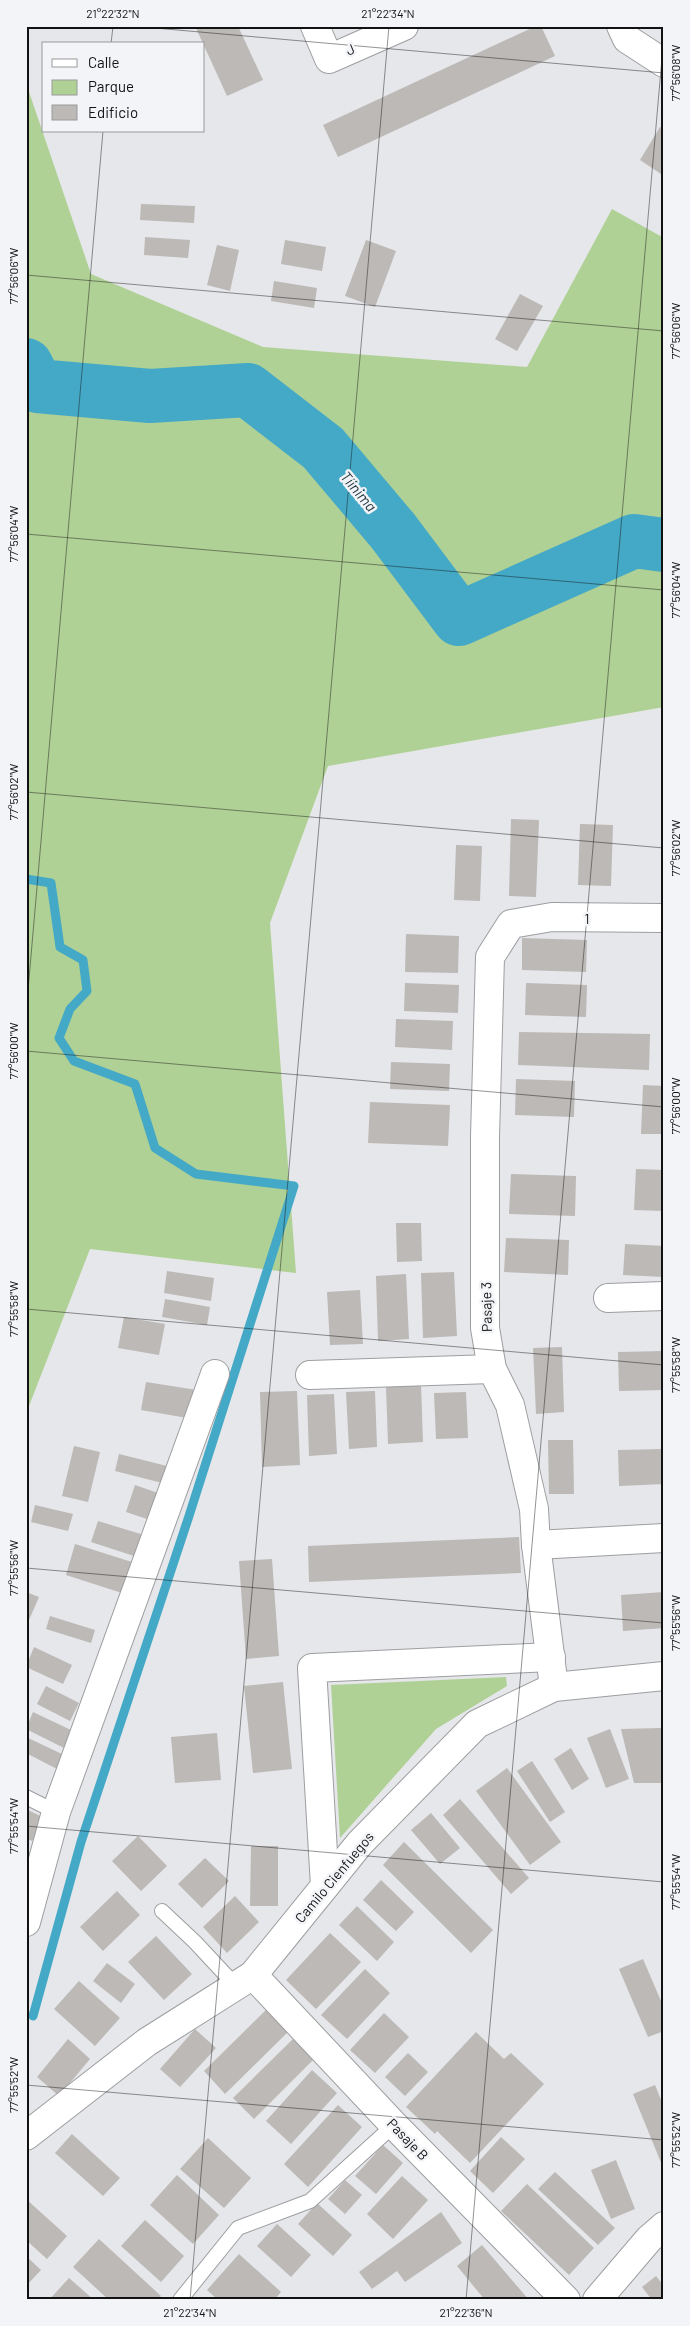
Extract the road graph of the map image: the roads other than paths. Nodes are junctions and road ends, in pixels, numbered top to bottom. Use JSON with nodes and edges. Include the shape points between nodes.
{"nodes":[{"id":1,"x":314,"y":26,"type":"edge"},
{"id":2,"x":404,"y":26,"type":"edge"},
{"id":3,"x":622,"y":26,"type":"edge"},
{"id":4,"x":664,"y":63,"type":"edge"},
{"id":5,"x":664,"y":918,"type":"edge"},
{"id":6,"x":511,"y":924,"type":"joint"},
{"id":7,"x":664,"y":1296,"type":"edge"},
{"id":8,"x":608,"y":1298,"type":"dead end"},
{"id":9,"x":492,"y":1369,"type":"junction"},
{"id":10,"x":216,"y":1374,"type":"dead end"},
{"id":11,"x":310,"y":1375,"type":"dead end"},
{"id":12,"x":664,"y":1538,"type":"edge"},
{"id":13,"x":536,"y":1545,"type":"junction"},
{"id":14,"x":551,"y":1657,"type":"junction"},
{"id":15,"x":664,"y":1676,"type":"edge"},
{"id":16,"x":554,"y":1687,"type":"junction"},
{"id":17,"x":26,"y":1797,"type":"edge"},
{"id":18,"x":56,"y":1812,"type":"junction"},
{"id":19,"x":325,"y":1886,"type":"junction"},
{"id":20,"x":162,"y":1911,"type":"dead end"},
{"id":21,"x":26,"y":1922,"type":"edge"},
{"id":22,"x":244,"y":1980,"type":"junction"},
{"id":23,"x":394,"y":2125,"type":"junction"},
{"id":24,"x":29,"y":2126,"type":"edge"},
{"id":25,"x":664,"y":2226,"type":"edge"},
{"id":26,"x":180,"y":2300,"type":"edge"},
{"id":27,"x":566,"y":2300,"type":"edge"},
{"id":28,"x":596,"y":2300,"type":"edge"}],
"edges":[{"from":1,"to":2,"type":"street","name":"J","via":[[328,58]]},
{"from":3,"to":4,"type":"street","via":[[627,39]]},
{"from":5,"to":6,"type":"street","name":"1","via":[[552,917]]},
{"from":6,"to":9,"type":"street","name":"Pasaje 3","via":[[490,957],[485,1137],[485,1328]]},
{"from":7,"to":8,"type":"street"},
{"from":9,"to":11,"type":"street"},
{"from":9,"to":13,"type":"street","name":"Pasaje 3","via":[[510,1405],[534,1509]]},
{"from":10,"to":18,"type":"street"},
{"from":12,"to":13,"type":"street"},
{"from":13,"to":14,"type":"street","name":"Pasaje 3"},
{"from":14,"to":16,"type":"street","name":"Pasaje 3"},
{"from":14,"to":19,"type":"street","via":[[312,1668]]},
{"from":15,"to":16,"type":"street","name":"Camilo Cienfuegos"},
{"from":16,"to":19,"type":"street","name":"Camilo Cienfuegos","via":[[477,1724],[360,1843]]},
{"from":17,"to":18,"type":"lane"},
{"from":18,"to":21,"type":"street"},
{"from":19,"to":22,"type":"street","name":"Camilo Cienfuegos"},
{"from":20,"to":22,"type":"lane"},
{"from":22,"to":23,"type":"street","name":"Pasaje B"},
{"from":22,"to":24,"type":"street","name":"Camilo Cienfuegos","via":[[147,2042]]},
{"from":23,"to":26,"type":"lane","via":[[310,2201],[238,2228]]},
{"from":23,"to":27,"type":"street","name":"Pasaje B"},
{"from":25,"to":28,"type":"street"}]}
